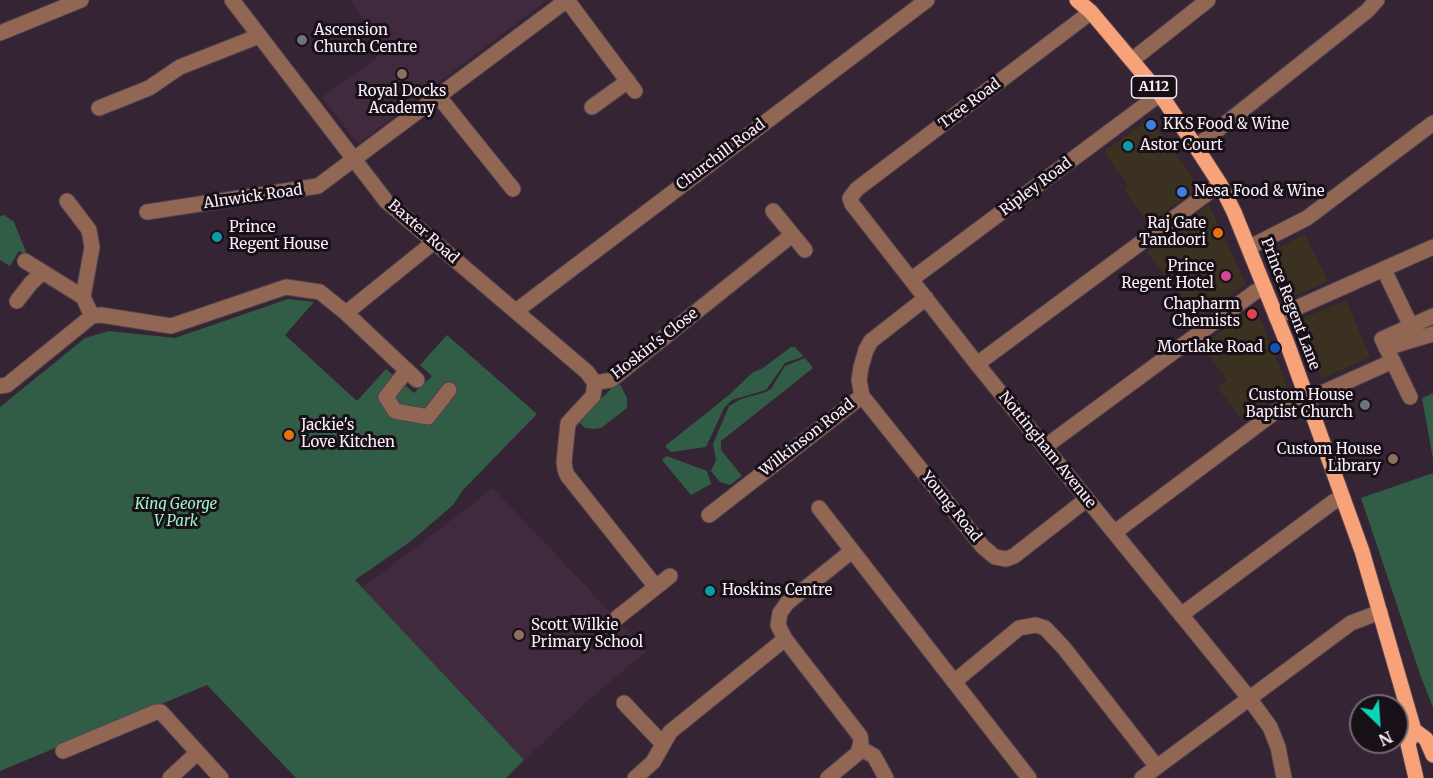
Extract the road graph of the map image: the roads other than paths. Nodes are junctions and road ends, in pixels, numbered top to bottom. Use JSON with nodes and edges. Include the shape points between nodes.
{"nodes":[{"id":1,"x":81,"y":0,"type":"edge"},
{"id":2,"x":232,"y":0,"type":"edge"},
{"id":3,"x":567,"y":0,"type":"edge"},
{"id":4,"x":927,"y":0,"type":"edge"},
{"id":5,"x":1209,"y":0,"type":"edge"},
{"id":6,"x":1377,"y":0,"type":"edge"},
{"id":7,"x":1088,"y":5,"type":"edge"},
{"id":8,"x":0,"y":33,"type":"edge"},
{"id":9,"x":259,"y":36,"type":"junction"},
{"id":10,"x":1132,"y":60,"type":"junction"},
{"id":11,"x":1160,"y":94,"type":"junction"},
{"id":12,"x":439,"y":97,"type":"junction"},
{"id":13,"x":592,"y":106,"type":"dead end"},
{"id":14,"x":99,"y":108,"type":"dead end"},
{"id":15,"x":1433,"y":123,"type":"edge"},
{"id":16,"x":1196,"y":147,"type":"junction"},
{"id":17,"x":356,"y":160,"type":"junction"},
{"id":18,"x":1220,"y":184,"type":"junction"},
{"id":19,"x":513,"y":189,"type":"dead end"},
{"id":20,"x":850,"y":198,"type":"joint"},
{"id":21,"x":67,"y":201,"type":"dead end"},
{"id":22,"x":773,"y":211,"type":"dead end"},
{"id":23,"x":147,"y":212,"type":"dead end"},
{"id":24,"x":792,"y":234,"type":"junction"},
{"id":25,"x":434,"y":242,"type":"junction"},
{"id":26,"x":1433,"y":247,"type":"edge"},
{"id":27,"x":1250,"y":248,"type":"junction"},
{"id":28,"x":805,"y":250,"type":"dead end"},
{"id":29,"x":25,"y":261,"type":"dead end"},
{"id":30,"x":1384,"y":270,"type":"junction"},
{"id":31,"x":43,"y":272,"type":"junction"},
{"id":32,"x":912,"y":279,"type":"junction"},
{"id":33,"x":1265,"y":288,"type":"junction"},
{"id":34,"x":83,"y":297,"type":"junction"},
{"id":35,"x":926,"y":298,"type":"junction"},
{"id":36,"x":17,"y":301,"type":"dead end"},
{"id":37,"x":516,"y":311,"type":"junction"},
{"id":38,"x":346,"y":313,"type":"junction"},
{"id":39,"x":92,"y":316,"type":"junction"},
{"id":40,"x":1276,"y":316,"type":"junction"},
{"id":41,"x":1433,"y":316,"type":"edge"},
{"id":42,"x":1408,"y":322,"type":"dead end"},
{"id":43,"x":1433,"y":334,"type":"edge"},
{"id":44,"x":1386,"y":347,"type":"junction"},
{"id":45,"x":977,"y":364,"type":"junction"},
{"id":46,"x":595,"y":383,"type":"junction"},
{"id":47,"x":0,"y":386,"type":"edge"},
{"id":48,"x":449,"y":390,"type":"dead end"},
{"id":49,"x":862,"y":396,"type":"junction"},
{"id":50,"x":1307,"y":397,"type":"junction"},
{"id":51,"x":1410,"y":397,"type":"dead end"},
{"id":52,"x":1046,"y":446,"type":"junction"},
{"id":53,"x":1343,"y":498,"type":"junction"},
{"id":54,"x":1087,"y":499,"type":"junction"},
{"id":55,"x":819,"y":508,"type":"dead end"},
{"id":56,"x":708,"y":515,"type":"dead end"},
{"id":57,"x":1115,"y":532,"type":"junction"},
{"id":58,"x":852,"y":551,"type":"junction"},
{"id":59,"x":670,"y":576,"type":"dead end"},
{"id":60,"x":656,"y":587,"type":"junction"},
{"id":61,"x":1380,"y":612,"type":"junction"},
{"id":62,"x":1181,"y":615,"type":"junction"},
{"id":63,"x":617,"y":618,"type":"dead end"},
{"id":64,"x":785,"y":639,"type":"junction"},
{"id":65,"x":954,"y":682,"type":"junction"},
{"id":66,"x":1249,"y":698,"type":"junction"},
{"id":67,"x":624,"y":703,"type":"dead end"},
{"id":68,"x":1414,"y":730,"type":"junction"},
{"id":69,"x":662,"y":743,"type":"junction"},
{"id":70,"x":860,"y":748,"type":"junction"},
{"id":71,"x":63,"y":751,"type":"dead end"},
{"id":72,"x":197,"y":753,"type":"junction"},
{"id":73,"x":1433,"y":755,"type":"edge"},
{"id":74,"x":1157,"y":767,"type":"junction"},
{"id":75,"x":170,"y":778,"type":"edge"},
{"id":76,"x":221,"y":778,"type":"edge"},
{"id":77,"x":635,"y":778,"type":"edge"},
{"id":78,"x":828,"y":778,"type":"edge"},
{"id":79,"x":886,"y":778,"type":"edge"},
{"id":80,"x":1029,"y":778,"type":"edge"},
{"id":81,"x":1142,"y":778,"type":"edge"},
{"id":82,"x":1284,"y":778,"type":"edge"},
{"id":83,"x":1416,"y":778,"type":"edge"}],
"edges":[{"from":1,"to":8,"type":"street"},
{"from":2,"to":9,"type":"street","name":"Baxter Road"},
{"from":3,"to":12,"type":"street","name":"Alnwick Road"},
{"from":3,"to":13,"type":"street","name":"Alnwick Road","via":[[631,86]]},
{"from":4,"to":37,"type":"street","name":"Churchill Road"},
{"from":5,"to":10,"type":"street"},
{"from":6,"to":16,"type":"street"},
{"from":7,"to":10,"type":"main road","name":"Prince Regent Lane","number":"A112"},
{"from":7,"to":20,"type":"street","name":"Tree Road"},
{"from":9,"to":14,"type":"street","via":[[180,67],[149,88]]},
{"from":9,"to":17,"type":"street","name":"Baxter Road"},
{"from":10,"to":11,"type":"main road","name":"Prince Regent Lane","number":"A112"},
{"from":11,"to":16,"type":"main road","name":"Prince Regent Lane","number":"A112"},
{"from":11,"to":32,"type":"street","name":"Ripley Road"},
{"from":12,"to":17,"type":"street","name":"Alnwick Road"},
{"from":12,"to":19,"type":"street"},
{"from":15,"to":27,"type":"street","via":[[1307,218]]},
{"from":16,"to":18,"type":"main road","name":"Prince Regent Lane","number":"A112"},
{"from":17,"to":23,"type":"street","name":"Alnwick Road","via":[[311,188]]},
{"from":17,"to":25,"type":"street","name":"Baxter Road","via":[[386,201]]},
{"from":18,"to":27,"type":"main road","name":"Prince Regent Lane","number":"A112"},
{"from":18,"to":45,"type":"street"},
{"from":20,"to":32,"type":"street","name":"Nottingham Avenue"},
{"from":21,"to":34,"type":"street","via":[[88,230],[92,247]]},
{"from":22,"to":24,"type":"street"},
{"from":24,"to":28,"type":"street"},
{"from":24,"to":46,"type":"street","name":"Hoskin's Close","via":[[611,380]]},
{"from":25,"to":37,"type":"street","name":"Baxter Road"},
{"from":25,"to":38,"type":"street"},
{"from":26,"to":30,"type":"street"},
{"from":27,"to":33,"type":"main road","name":"Prince Regent Lane","number":"A112"},
{"from":29,"to":31,"type":"street"},
{"from":30,"to":40,"type":"street"},
{"from":30,"to":42,"type":"street"},
{"from":31,"to":34,"type":"street"},
{"from":31,"to":36,"type":"street"},
{"from":32,"to":35,"type":"street","name":"Nottingham Avenue"},
{"from":33,"to":40,"type":"main road","name":"Prince Regent Lane","number":"A112"},
{"from":33,"to":52,"type":"street"},
{"from":34,"to":39,"type":"street"},
{"from":35,"to":45,"type":"street","name":"Nottingham Avenue"},
{"from":35,"to":49,"type":"street","name":"Wilkinson Road","via":[[871,341],[860,373]]},
{"from":37,"to":46,"type":"street","name":"Baxter Road"},
{"from":38,"to":39,"type":"street","via":[[320,292],[286,287],[171,326]]},
{"from":38,"to":48,"type":"street","via":[[412,375],[386,398],[395,411],[428,417]]},
{"from":39,"to":47,"type":"street","via":[[7,385]]},
{"from":40,"to":50,"type":"main road","name":"Prince Regent Lane","number":"A112"},
{"from":41,"to":44,"type":"street"},
{"from":43,"to":44,"type":"street"},
{"from":44,"to":50,"type":"street","via":[[1315,396]]},
{"from":44,"to":51,"type":"street"},
{"from":45,"to":52,"type":"street","name":"Nottingham Avenue"},
{"from":46,"to":60,"type":"street","name":"Hoskin's Close","via":[[593,396],[568,423],[564,462],[567,476]]},
{"from":49,"to":54,"type":"street","name":"Young Road","via":[[983,547],[995,556],[1014,556]]},
{"from":49,"to":56,"type":"street","name":"Wilkinson Road"},
{"from":50,"to":53,"type":"main road","name":"Prince Regent Lane","number":"A112"},
{"from":50,"to":57,"type":"street","via":[[1287,403]]},
{"from":52,"to":54,"type":"street","name":"Nottingham Avenue"},
{"from":53,"to":61,"type":"main road","name":"Prince Regent Lane","number":"A112"},
{"from":53,"to":62,"type":"street"},
{"from":54,"to":57,"type":"street","name":"Nottingham Avenue"},
{"from":55,"to":58,"type":"street"},
{"from":57,"to":62,"type":"street","name":"Nottingham Avenue"},
{"from":58,"to":64,"type":"street","via":[[783,608],[778,625]]},
{"from":58,"to":65,"type":"street"},
{"from":59,"to":60,"type":"street"},
{"from":60,"to":63,"type":"street"},
{"from":61,"to":66,"type":"street","via":[[1351,623]]},
{"from":61,"to":68,"type":"main road","name":"Prince Regent Lane","number":"A112"},
{"from":62,"to":66,"type":"street","name":"Nottingham Avenue"},
{"from":64,"to":69,"type":"street","via":[[682,720]]},
{"from":64,"to":70,"type":"street","via":[[857,731]]},
{"from":65,"to":74,"type":"street","via":[[1019,628],[1045,628]]},
{"from":65,"to":80,"type":"street"},
{"from":66,"to":74,"type":"street"},
{"from":66,"to":82,"type":"street","name":"Nottingham Avenue","via":[[1270,727]]},
{"from":67,"to":69,"type":"street"},
{"from":68,"to":73,"type":"main road","name":"Prince Regent Lane","number":"A112","via":[[1426,739]]},
{"from":68,"to":83,"type":"main road","name":"Prince Regent Lane","number":"A112","via":[[1408,744]]},
{"from":69,"to":77,"type":"street","via":[[653,762]]},
{"from":70,"to":78,"type":"street"},
{"from":70,"to":79,"type":"street","via":[[874,756]]},
{"from":71,"to":72,"type":"street","via":[[161,712]]},
{"from":72,"to":75,"type":"street"},
{"from":72,"to":76,"type":"street"},
{"from":74,"to":81,"type":"street"}]}
